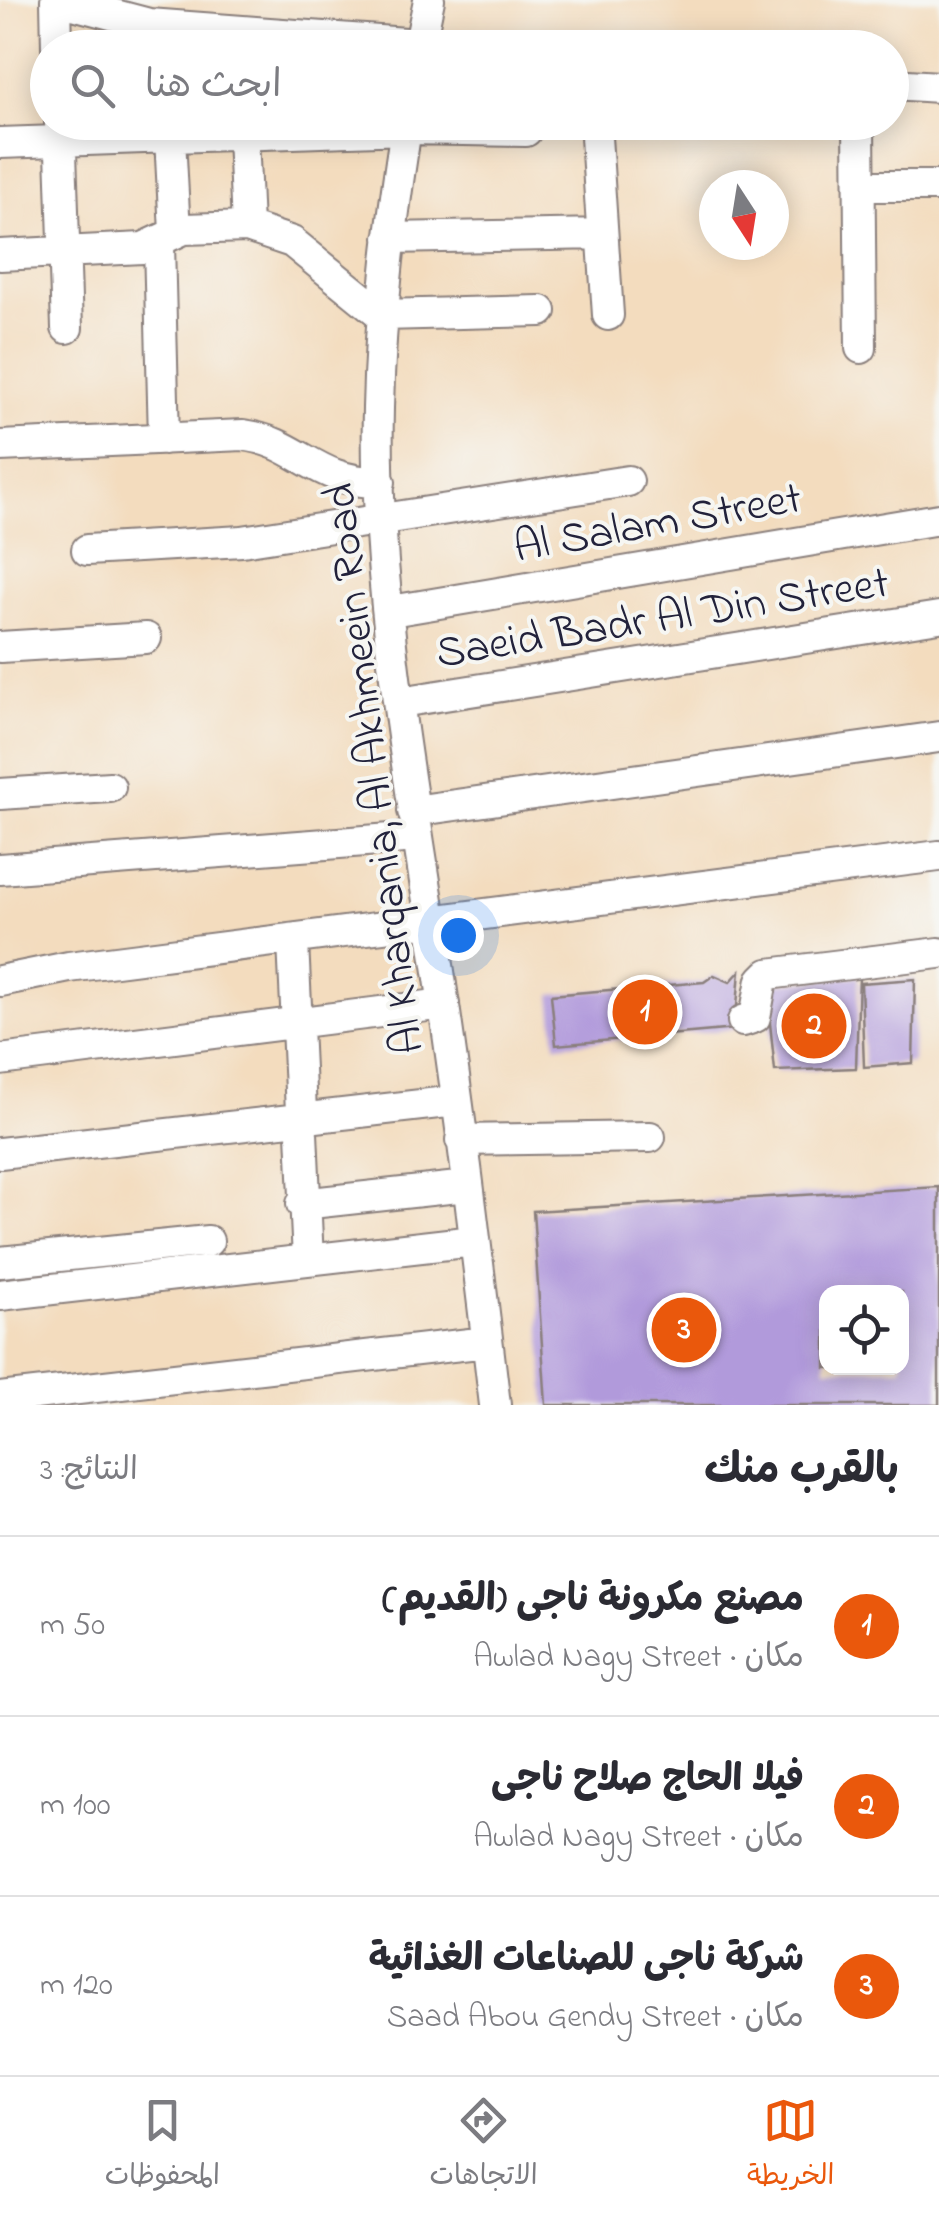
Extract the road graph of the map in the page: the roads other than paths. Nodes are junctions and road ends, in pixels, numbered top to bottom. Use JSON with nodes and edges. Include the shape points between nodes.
{"nodes":[{"id":1,"x":57,"y":0,"type":"edge"},
{"id":2,"x":429,"y":0,"type":"edge"},
{"id":3,"x":57,"y":30,"type":"edge"},
{"id":4,"x":174,"y":30,"type":"edge"},
{"id":5,"x":423,"y":30,"type":"edge"},
{"id":6,"x":909,"y":85,"type":"edge"},
{"id":7,"x":939,"y":87,"type":"edge"},
{"id":8,"x":30,"y":137,"type":"edge"},
{"id":9,"x":60,"y":140,"type":"edge"},
{"id":10,"x":170,"y":140,"type":"edge"},
{"id":11,"x":243,"y":140,"type":"edge"},
{"id":12,"x":405,"y":140,"type":"edge"},
{"id":13,"x":597,"y":140,"type":"edge"},
{"id":14,"x":860,"y":140,"type":"edge"},
{"id":15,"x":0,"y":143,"type":"edge"},
{"id":16,"x":860,"y":186,"type":"junction"},
{"id":17,"x":939,"y":186,"type":"edge"},
{"id":18,"x":247,"y":226,"type":"junction"},
{"id":19,"x":602,"y":234,"type":"junction"},
{"id":20,"x":167,"y":238,"type":"junction"},
{"id":21,"x":390,"y":238,"type":"junction"},
{"id":22,"x":65,"y":252,"type":"junction"},
{"id":23,"x":0,"y":255,"type":"edge"},
{"id":24,"x":542,"y":311,"type":"dead end"},
{"id":25,"x":608,"y":315,"type":"dead end"},
{"id":26,"x":382,"y":316,"type":"junction"},
{"id":27,"x":67,"y":328,"type":"dead end"},
{"id":28,"x":861,"y":348,"type":"dead end"},
{"id":29,"x":164,"y":439,"type":"junction"},
{"id":30,"x":0,"y":446,"type":"edge"},
{"id":31,"x":628,"y":480,"type":"dead end"},
{"id":32,"x":380,"y":482,"type":"junction"},
{"id":33,"x":939,"y":518,"type":"edge"},
{"id":34,"x":382,"y":519,"type":"junction"},
{"id":35,"x":87,"y":550,"type":"dead end"},
{"id":36,"x":391,"y":611,"type":"junction"},
{"id":37,"x":939,"y":617,"type":"edge"},
{"id":38,"x":146,"y":638,"type":"dead end"},
{"id":39,"x":0,"y":647,"type":"edge"},
{"id":40,"x":400,"y":702,"type":"junction"},
{"id":41,"x":939,"y":737,"type":"edge"},
{"id":42,"x":110,"y":787,"type":"dead end"},
{"id":43,"x":0,"y":794,"type":"edge"},
{"id":44,"x":415,"y":824,"type":"junction"},
{"id":45,"x":939,"y":856,"type":"edge"},
{"id":46,"x":0,"y":869,"type":"edge"},
{"id":47,"x":432,"y":924,"type":"junction"},
{"id":48,"x":293,"y":942,"type":"junction"},
{"id":49,"x":939,"y":953,"type":"edge"},
{"id":50,"x":0,"y":981,"type":"edge"},
{"id":51,"x":444,"y":1004,"type":"junction"},
{"id":52,"x":743,"y":1021,"type":"dead end"},
{"id":53,"x":296,"y":1024,"type":"junction"},
{"id":54,"x":0,"y":1060,"type":"edge"},
{"id":55,"x":456,"y":1101,"type":"junction"},
{"id":56,"x":298,"y":1118,"type":"junction"},
{"id":57,"x":650,"y":1137,"type":"dead end"},
{"id":58,"x":461,"y":1140,"type":"junction"},
{"id":59,"x":0,"y":1154,"type":"edge"},
{"id":60,"x":467,"y":1186,"type":"junction"},
{"id":61,"x":302,"y":1204,"type":"junction"},
{"id":62,"x":208,"y":1241,"type":"dead end"},
{"id":63,"x":474,"y":1241,"type":"junction"},
{"id":64,"x":308,"y":1260,"type":"junction"},
{"id":65,"x":0,"y":1262,"type":"edge"},
{"id":66,"x":0,"y":1295,"type":"edge"},
{"id":67,"x":488,"y":1342,"type":"junction"},
{"id":68,"x":0,"y":1398,"type":"edge"},
{"id":69,"x":495,"y":1405,"type":"edge"}],
"edges":[{"from":1,"to":3,"type":"street"},
{"from":1,"to":4,"type":"street"},
{"from":2,"to":5,"type":"street"},
{"from":6,"to":7,"type":"street"},
{"from":8,"to":15,"type":"street"},
{"from":9,"to":22,"type":"street"},
{"from":10,"to":20,"type":"street"},
{"from":11,"to":18,"type":"street"},
{"from":12,"to":21,"type":"street","name":"Al Kharqania, Al Akhmeein Road"},
{"from":13,"to":19,"type":"street"},
{"from":14,"to":16,"type":"street"},
{"from":16,"to":17,"type":"street"},
{"from":16,"to":28,"type":"street"},
{"from":18,"to":20,"type":"street"},
{"from":18,"to":26,"type":"street","via":[[292,242]]},
{"from":19,"to":21,"type":"street"},
{"from":19,"to":25,"type":"street"},
{"from":20,"to":22,"type":"street"},
{"from":20,"to":29,"type":"street"},
{"from":21,"to":26,"type":"street","name":"Al Kharqania, Al Akhmeein Road"},
{"from":22,"to":23,"type":"street"},
{"from":22,"to":27,"type":"street"},
{"from":24,"to":26,"type":"street"},
{"from":26,"to":32,"type":"street","name":"Al Kharqania, Al Akhmeein Road"},
{"from":29,"to":30,"type":"street"},
{"from":29,"to":32,"type":"street","via":[[261,438],[333,478]]},
{"from":31,"to":34,"type":"street"},
{"from":32,"to":34,"type":"street","name":"Al Kharqania, Al Akhmeein Road"},
{"from":33,"to":36,"type":"street","name":"Al Salam Street"},
{"from":34,"to":35,"type":"street","via":[[242,540]]},
{"from":34,"to":36,"type":"street","name":"Al Kharqania, Al Akhmeein Road"},
{"from":36,"to":40,"type":"street","name":"Al Kharqania, Al Akhmeein Road"},
{"from":37,"to":40,"type":"street","name":"Saeid Badr Al Din Street"},
{"from":38,"to":39,"type":"street"},
{"from":40,"to":44,"type":"street","name":"Al Kharqania, Al Akhmeein Road"},
{"from":41,"to":44,"type":"street"},
{"from":42,"to":43,"type":"street"},
{"from":44,"to":46,"type":"street"},
{"from":44,"to":47,"type":"street","name":"Al Kharqania, Al Akhmeein Road"},
{"from":45,"to":47,"type":"street"},
{"from":47,"to":48,"type":"street"},
{"from":47,"to":51,"type":"street","name":"Al Kharqania, Al Akhmeein Road"},
{"from":48,"to":50,"type":"street"},
{"from":48,"to":53,"type":"street"},
{"from":49,"to":52,"type":"street","via":[[768,974],[755,1017]]},
{"from":51,"to":53,"type":"street"},
{"from":51,"to":55,"type":"street","name":"Al Kharqania, Al Akhmeein Road"},
{"from":53,"to":54,"type":"street"},
{"from":53,"to":56,"type":"street"},
{"from":55,"to":56,"type":"street"},
{"from":55,"to":58,"type":"street","name":"Al Kharqania, Al Akhmeein Road"},
{"from":56,"to":59,"type":"street"},
{"from":56,"to":61,"type":"street"},
{"from":57,"to":58,"type":"street"},
{"from":58,"to":60,"type":"street","name":"Al Kharqania, Al Akhmeein Road"},
{"from":60,"to":61,"type":"street"},
{"from":60,"to":63,"type":"street","name":"Al Kharqania, Al Akhmeein Road"},
{"from":61,"to":64,"type":"street"},
{"from":62,"to":65,"type":"street"},
{"from":63,"to":64,"type":"street"},
{"from":63,"to":67,"type":"street","name":"Al Kharqania, Al Akhmeein Road"},
{"from":64,"to":66,"type":"street"},
{"from":67,"to":68,"type":"street"},
{"from":67,"to":69,"type":"street","name":"Al Kharqania, Al Akhmeein Road"}]}
